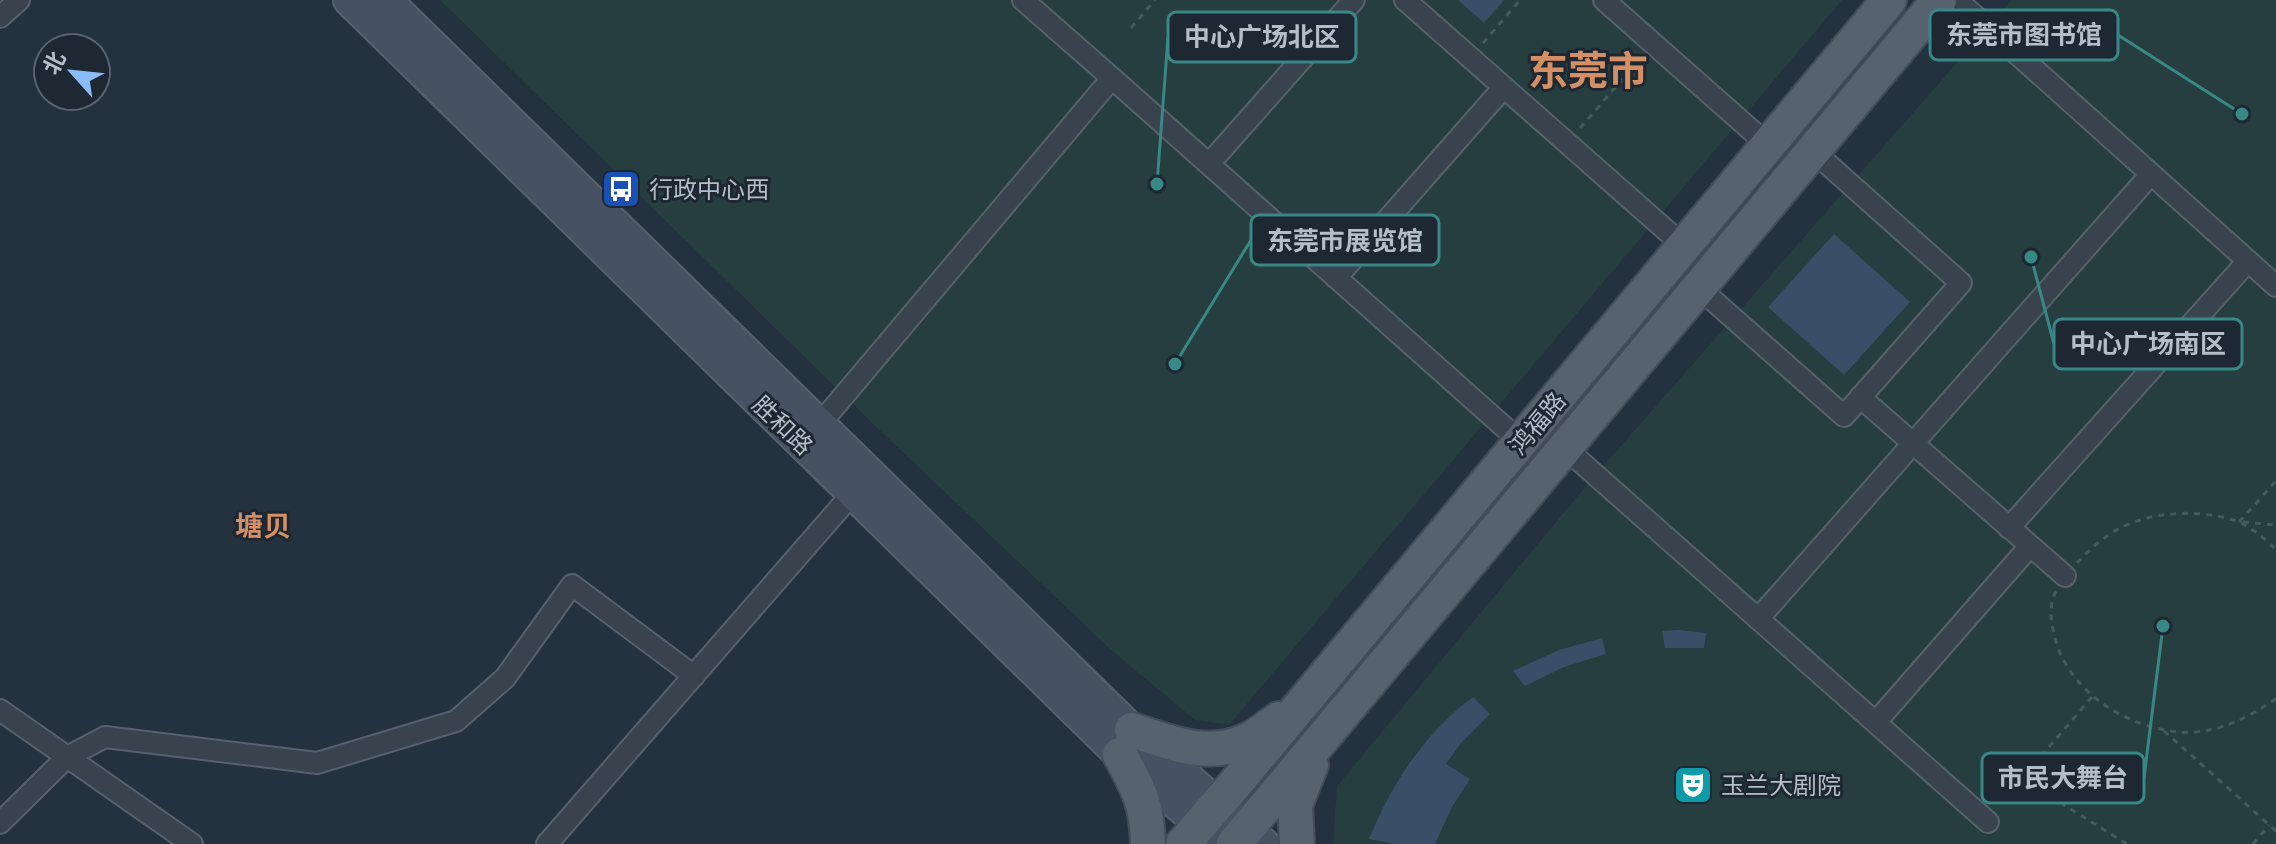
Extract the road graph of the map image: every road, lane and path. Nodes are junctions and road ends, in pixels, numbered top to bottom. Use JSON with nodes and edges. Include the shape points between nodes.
{"nodes":[{"id":1,"x":19,"y":0,"type":"edge"},
{"id":2,"x":349,"y":0,"type":"edge"},
{"id":3,"x":386,"y":0,"type":"edge"},
{"id":4,"x":1023,"y":0,"type":"edge"},
{"id":5,"x":1155,"y":0,"type":"edge"},
{"id":6,"x":1354,"y":0,"type":"edge"},
{"id":7,"x":1405,"y":0,"type":"edge"},
{"id":8,"x":1520,"y":0,"type":"edge"},
{"id":9,"x":1604,"y":0,"type":"edge"},
{"id":10,"x":1889,"y":0,"type":"edge"},
{"id":11,"x":1939,"y":0,"type":"edge"},
{"id":12,"x":1957,"y":0,"type":"edge"},
{"id":13,"x":0,"y":17,"type":"edge"},
{"id":14,"x":1131,"y":28,"type":"dead end"},
{"id":15,"x":1653,"y":44,"type":"junction"},
{"id":16,"x":1470,"y":58,"type":"junction"},
{"id":17,"x":1112,"y":78,"type":"junction"},
{"id":18,"x":1504,"y":87,"type":"junction"},
{"id":19,"x":1567,"y":143,"type":"junction"},
{"id":20,"x":1768,"y":145,"type":"junction"},
{"id":21,"x":1813,"y":151,"type":"junction"},
{"id":22,"x":1209,"y":164,"type":"junction"},
{"id":23,"x":2151,"y":174,"type":"junction"},
{"id":24,"x":1684,"y":246,"type":"junction"},
{"id":25,"x":2248,"y":261,"type":"junction"},
{"id":26,"x":1336,"y":278,"type":"junction"},
{"id":27,"x":2276,"y":286,"type":"edge"},
{"id":28,"x":1699,"y":288,"type":"junction"},
{"id":29,"x":1860,"y":397,"type":"junction"},
{"id":30,"x":819,"y":425,"type":"junction"},
{"id":31,"x":1521,"y":442,"type":"junction"},
{"id":32,"x":1913,"y":443,"type":"junction"},
{"id":33,"x":1565,"y":448,"type":"junction"},
{"id":34,"x":2276,"y":481,"type":"edge"},
{"id":35,"x":852,"y":494,"type":"junction"},
{"id":36,"x":2239,"y":522,"type":"junction"},
{"id":37,"x":2276,"y":525,"type":"edge"},
{"id":38,"x":2009,"y":528,"type":"junction"},
{"id":39,"x":2030,"y":546,"type":"junction"},
{"id":40,"x":2276,"y":550,"type":"edge"},
{"id":41,"x":2065,"y":576,"type":"junction"},
{"id":42,"x":1758,"y":619,"type":"junction"},
{"id":43,"x":694,"y":676,"type":"junction"},
{"id":44,"x":2092,"y":697,"type":"junction"},
{"id":45,"x":2276,"y":699,"type":"edge"},
{"id":46,"x":1305,"y":700,"type":"junction"},
{"id":47,"x":0,"y":710,"type":"edge"},
{"id":48,"x":1338,"y":720,"type":"junction"},
{"id":49,"x":1876,"y":722,"type":"junction"},
{"id":50,"x":2161,"y":728,"type":"junction"},
{"id":51,"x":1126,"y":742,"type":"junction"},
{"id":52,"x":67,"y":757,"type":"junction"},
{"id":53,"x":1988,"y":822,"type":"dead end"},
{"id":54,"x":0,"y":823,"type":"edge"},
{"id":55,"x":2269,"y":825,"type":"junction"},
{"id":56,"x":2276,"y":831,"type":"edge"},
{"id":57,"x":1224,"y":833,"type":"edge"},
{"id":58,"x":192,"y":844,"type":"edge"},
{"id":59,"x":547,"y":844,"type":"edge"},
{"id":60,"x":1148,"y":844,"type":"edge"},
{"id":61,"x":1297,"y":844,"type":"edge"},
{"id":62,"x":2127,"y":844,"type":"edge"},
{"id":63,"x":2253,"y":844,"type":"edge"}],
"edges":[{"from":1,"to":13,"type":"street"},
{"from":2,"to":35,"type":"main road","name":"胜和路"},
{"from":3,"to":30,"type":"main road","name":"胜和路"},
{"from":4,"to":17,"type":"street"},
{"from":5,"to":14,"type":"path"},
{"from":6,"to":22,"type":"street"},
{"from":7,"to":16,"type":"street"},
{"from":8,"to":16,"type":"path"},
{"from":9,"to":15,"type":"street"},
{"from":10,"to":20,"type":"main road","name":"鸿福路"},
{"from":11,"to":21,"type":"main road","name":"鸿福路"},
{"from":12,"to":23,"type":"street"},
{"from":15,"to":19,"type":"path"},
{"from":15,"to":20,"type":"street"},
{"from":16,"to":18,"type":"street"},
{"from":17,"to":22,"type":"street"},
{"from":17,"to":30,"type":"street"},
{"from":18,"to":19,"type":"street"},
{"from":18,"to":26,"type":"street"},
{"from":19,"to":24,"type":"street"},
{"from":20,"to":24,"type":"main road","name":"鸿福路"},
{"from":21,"to":28,"type":"main road","name":"鸿福路"},
{"from":21,"to":29,"type":"street","via":[[1961,283]]},
{"from":22,"to":26,"type":"street"},
{"from":23,"to":25,"type":"street"},
{"from":23,"to":32,"type":"street"},
{"from":24,"to":31,"type":"main road","name":"鸿福路"},
{"from":25,"to":27,"type":"street"},
{"from":25,"to":38,"type":"street"},
{"from":26,"to":31,"type":"street"},
{"from":28,"to":29,"type":"street","via":[[1844,416]]},
{"from":28,"to":33,"type":"main road","name":"鸿福路"},
{"from":29,"to":32,"type":"street"},
{"from":30,"to":51,"type":"main road","name":"胜和路"},
{"from":31,"to":46,"type":"main road","name":"鸿福路"},
{"from":32,"to":38,"type":"street"},
{"from":32,"to":42,"type":"street"},
{"from":33,"to":42,"type":"street"},
{"from":33,"to":48,"type":"main road","name":"鸿福路"},
{"from":34,"to":36,"type":"path"},
{"from":35,"to":43,"type":"street"},
{"from":35,"to":51,"type":"main road","name":"胜和路"},
{"from":36,"to":37,"type":"path"},
{"from":36,"to":40,"type":"path"},
{"from":36,"to":41,"type":"path","via":[[2211,515],[2147,517],[2112,532]]},
{"from":38,"to":39,"type":"street"},
{"from":39,"to":41,"type":"street"},
{"from":39,"to":49,"type":"street"},
{"from":41,"to":44,"type":"path","via":[[2051,602],[2052,625],[2059,654]]},
{"from":42,"to":49,"type":"street"},
{"from":43,"to":52,"type":"street","via":[[572,585],[505,678],[456,721],[317,763],[105,737]]},
{"from":43,"to":59,"type":"street"},
{"from":44,"to":50,"type":"path","via":[[2139,723]]},
{"from":44,"to":62,"type":"path","via":[[2037,761],[2064,805]]},
{"from":45,"to":50,"type":"path","via":[[2246,719],[2209,730]]},
{"from":46,"to":51,"type":"main road","via":[[1247,741],[1210,751]]},
{"from":46,"to":57,"type":"main road","name":"鸿福路"},
{"from":47,"to":52,"type":"street"},
{"from":48,"to":57,"type":"main road","name":"鸿福路"},
{"from":48,"to":61,"type":"main road","via":[[1311,764],[1295,805]]},
{"from":49,"to":53,"type":"street"},
{"from":50,"to":55,"type":"path"},
{"from":51,"to":57,"type":"main road","name":"胜和路"},
{"from":51,"to":60,"type":"main road","via":[[1147,815]]},
{"from":52,"to":54,"type":"street"},
{"from":52,"to":58,"type":"street"},
{"from":55,"to":56,"type":"path"},
{"from":55,"to":63,"type":"path"}]}
